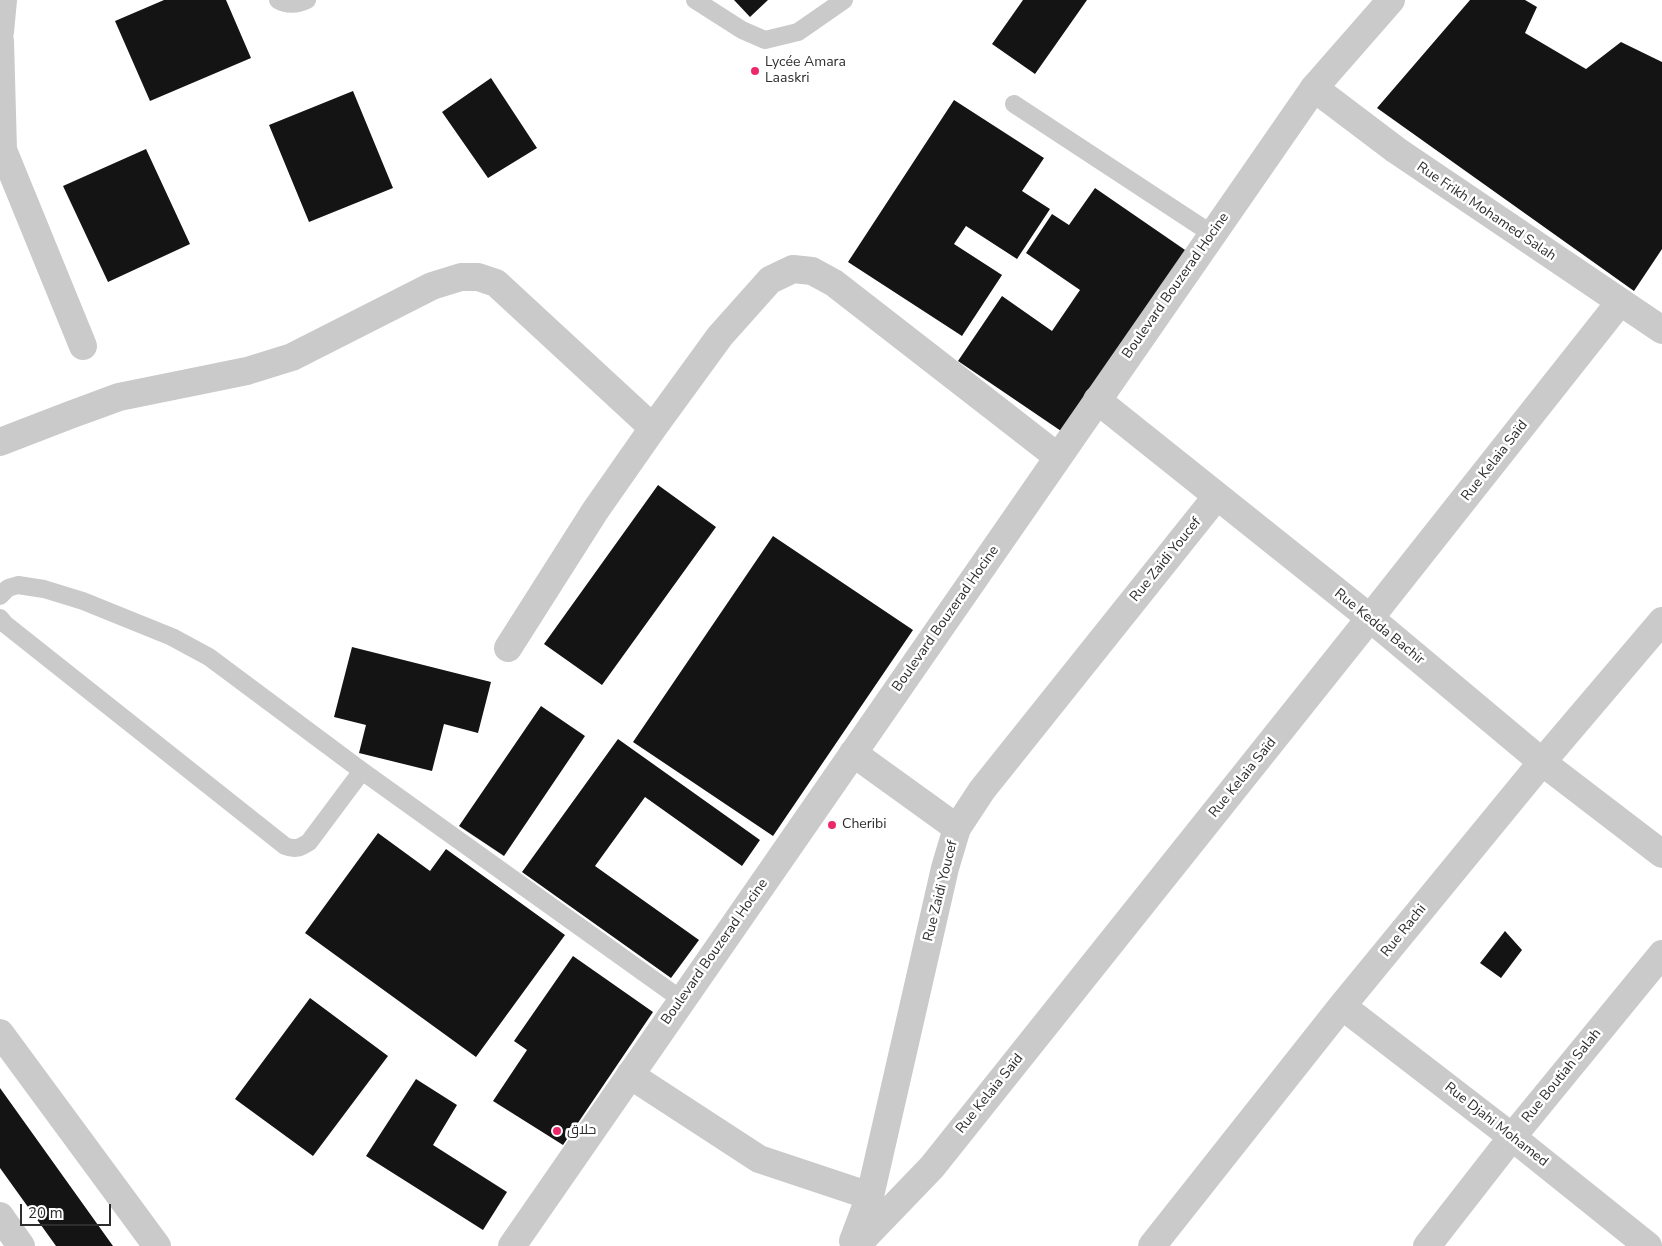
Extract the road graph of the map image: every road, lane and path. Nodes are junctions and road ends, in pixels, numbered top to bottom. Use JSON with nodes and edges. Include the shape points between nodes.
{"nodes":[{"id":1,"x":3,"y":0,"type":"edge"},
{"id":2,"x":278,"y":0,"type":"edge"},
{"id":3,"x":307,"y":0,"type":"edge"},
{"id":4,"x":695,"y":0,"type":"edge"},
{"id":5,"x":844,"y":0,"type":"edge"},
{"id":6,"x":1391,"y":0,"type":"edge"},
{"id":7,"x":0,"y":32,"type":"edge"},
{"id":8,"x":0,"y":41,"type":"edge"},
{"id":9,"x":1314,"y":88,"type":"junction"},
{"id":10,"x":1014,"y":104,"type":"dead end"},
{"id":11,"x":1212,"y":234,"type":"junction"},
{"id":12,"x":1620,"y":302,"type":"junction"},
{"id":13,"x":1662,"y":330,"type":"edge"},
{"id":14,"x":83,"y":346,"type":"dead end"},
{"id":15,"x":1096,"y":400,"type":"junction"},
{"id":16,"x":653,"y":428,"type":"junction"},
{"id":17,"x":0,"y":442,"type":"edge"},
{"id":18,"x":1058,"y":457,"type":"junction"},
{"id":19,"x":1217,"y":496,"type":"junction"},
{"id":20,"x":0,"y":596,"type":"edge"},
{"id":21,"x":0,"y":618,"type":"edge"},
{"id":22,"x":1370,"y":618,"type":"junction"},
{"id":23,"x":1662,"y":620,"type":"edge"},
{"id":24,"x":508,"y":648,"type":"dead end"},
{"id":25,"x":853,"y":753,"type":"junction"},
{"id":26,"x":1542,"y":762,"type":"junction"},
{"id":27,"x":362,"y":771,"type":"junction"},
{"id":28,"x":957,"y":828,"type":"junction"},
{"id":29,"x":1662,"y":854,"type":"edge"},
{"id":30,"x":1662,"y":954,"type":"edge"},
{"id":31,"x":682,"y":1000,"type":"junction"},
{"id":32,"x":1342,"y":1006,"type":"junction"},
{"id":33,"x":0,"y":1033,"type":"edge"},
{"id":34,"x":630,"y":1075,"type":"junction"},
{"id":35,"x":1512,"y":1137,"type":"junction"},
{"id":36,"x":870,"y":1196,"type":"junction"},
{"id":37,"x":0,"y":1216,"type":"edge"},
{"id":38,"x":21,"y":1246,"type":"edge"},
{"id":39,"x":157,"y":1246,"type":"edge"},
{"id":40,"x":512,"y":1246,"type":"edge"},
{"id":41,"x":852,"y":1246,"type":"edge"},
{"id":42,"x":856,"y":1246,"type":"edge"},
{"id":43,"x":1152,"y":1246,"type":"edge"},
{"id":44,"x":1426,"y":1246,"type":"edge"},
{"id":45,"x":1648,"y":1246,"type":"edge"}],
"edges":[{"from":1,"to":7,"type":"street"},
{"from":2,"to":3,"type":"lane","via":[[287,4]]},
{"from":4,"to":5,"type":"lane","via":[[742,30],[765,40],[798,32]]},
{"from":6,"to":9,"type":"street","name":"Boulevard Bouzerad Hocine"},
{"from":8,"to":14,"type":"street","via":[[3,150]]},
{"from":9,"to":11,"type":"street","name":"Boulevard Bouzerad Hocine"},
{"from":9,"to":12,"type":"street","name":"Rue Frikh Mohamed Salah","via":[[1396,150]]},
{"from":10,"to":11,"type":"lane"},
{"from":11,"to":15,"type":"street","name":"Boulevard Bouzerad Hocine"},
{"from":12,"to":13,"type":"street","name":"Rue Frikh Mohamed Salah"},
{"from":12,"to":22,"type":"street","name":"Rue Kelaia Saïd"},
{"from":15,"to":18,"type":"street","name":"Boulevard Bouzerad Hocine"},
{"from":15,"to":19,"type":"street","name":"Rue Kedda Bachir"},
{"from":16,"to":17,"type":"street","via":[[496,283],[478,277],[461,277],[432,286],[292,358],[247,371],[119,397]]},
{"from":16,"to":18,"type":"street","via":[[720,336],[770,280],[793,269],[812,271],[834,283]]},
{"from":16,"to":24,"type":"street","via":[[595,511]]},
{"from":18,"to":25,"type":"street","name":"Boulevard Bouzerad Hocine"},
{"from":19,"to":22,"type":"street","name":"Rue Kedda Bachir"},
{"from":19,"to":28,"type":"street","name":"Rue Zaidi Youcef","via":[[982,790]]},
{"from":20,"to":27,"type":"lane","via":[[8,588],[18,585],[44,589],[172,637],[208,657]]},
{"from":21,"to":27,"type":"lane","via":[[292,849],[309,842]]},
{"from":22,"to":26,"type":"street","name":"Rue Kedda Bachir"},
{"from":22,"to":42,"type":"street","name":"Rue Kelaia Saïd","via":[[932,1167]]},
{"from":23,"to":26,"type":"street","name":"Rue Rachi"},
{"from":25,"to":28,"type":"street"},
{"from":25,"to":31,"type":"street","name":"Boulevard Bouzerad Hocine"},
{"from":26,"to":29,"type":"street","name":"Rue Kedda Bachir"},
{"from":26,"to":32,"type":"street","name":"Rue Rachi"},
{"from":27,"to":31,"type":"lane"},
{"from":28,"to":36,"type":"street","name":"Rue Zaidi Youcef"},
{"from":30,"to":35,"type":"street","name":"Rue Boutiah Salah"},
{"from":31,"to":34,"type":"street","name":"Boulevard Bouzerad Hocine"},
{"from":32,"to":35,"type":"street","name":"Rue Djahi Mohamed"},
{"from":32,"to":43,"type":"street","name":"Rue Rachi"},
{"from":33,"to":39,"type":"street"},
{"from":34,"to":36,"type":"street","via":[[759,1159]]},
{"from":34,"to":40,"type":"street","name":"Boulevard Bouzerad Hocine"},
{"from":35,"to":44,"type":"street","name":"Rue Boutiah Salah"},
{"from":35,"to":45,"type":"street","name":"Rue Djahi Mohamed"},
{"from":36,"to":41,"type":"street","name":"Rue Zaidi Youcef"},
{"from":37,"to":38,"type":"street"}]}
